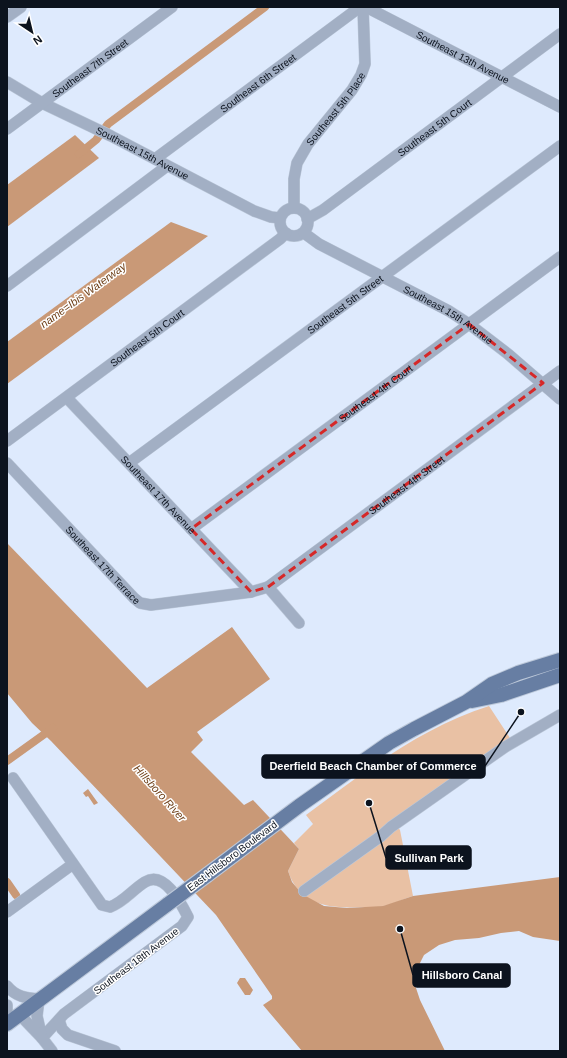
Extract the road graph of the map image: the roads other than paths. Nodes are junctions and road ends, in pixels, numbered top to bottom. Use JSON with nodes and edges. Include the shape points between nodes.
{"nodes":[{"id":1,"x":21,"y":7,"type":"edge"},
{"id":2,"x":172,"y":7,"type":"edge"},
{"id":3,"x":361,"y":7,"type":"edge"},
{"id":4,"x":366,"y":7,"type":"edge"},
{"id":5,"x":7,"y":17,"type":"edge"},
{"id":6,"x":560,"y":34,"type":"edge"},
{"id":7,"x":501,"y":77,"type":"junction"},
{"id":8,"x":7,"y":82,"type":"edge"},
{"id":9,"x":42,"y":103,"type":"junction"},
{"id":10,"x":560,"y":107,"type":"edge"},
{"id":11,"x":7,"y":129,"type":"edge"},
{"id":12,"x":560,"y":146,"type":"edge"},
{"id":13,"x":155,"y":159,"type":"junction"},
{"id":14,"x":167,"y":166,"type":"junction"},
{"id":15,"x":294,"y":208,"type":"junction"},
{"id":16,"x":280,"y":218,"type":"junction"},
{"id":17,"x":307,"y":219,"type":"junction"},
{"id":18,"x":286,"y":233,"type":"junction"},
{"id":19,"x":304,"y":233,"type":"junction"},
{"id":20,"x":560,"y":257,"type":"edge"},
{"id":21,"x":382,"y":277,"type":"junction"},
{"id":22,"x":7,"y":286,"type":"edge"},
{"id":23,"x":470,"y":324,"type":"junction"},
{"id":24,"x":560,"y":371,"type":"edge"},
{"id":25,"x":543,"y":383,"type":"junction"},
{"id":26,"x":67,"y":398,"type":"junction"},
{"id":27,"x":560,"y":399,"type":"edge"},
{"id":28,"x":560,"y":405,"type":"edge"},
{"id":29,"x":7,"y":441,"type":"edge"},
{"id":30,"x":7,"y":463,"type":"edge"},
{"id":31,"x":129,"y":463,"type":"junction"},
{"id":32,"x":191,"y":529,"type":"junction"},
{"id":33,"x":268,"y":588,"type":"junction"},
{"id":34,"x":250,"y":592,"type":"junction"},
{"id":35,"x":298,"y":623,"type":"dead end"},
{"id":36,"x":560,"y":660,"type":"edge"},
{"id":37,"x":560,"y":676,"type":"edge"},
{"id":38,"x":466,"y":702,"type":"junction"},
{"id":39,"x":560,"y":715,"type":"edge"},
{"id":40,"x":13,"y":778,"type":"dead end"},
{"id":41,"x":73,"y":864,"type":"junction"},
{"id":42,"x":304,"y":891,"type":"dead end"},
{"id":43,"x":7,"y":912,"type":"edge"},
{"id":44,"x":7,"y":986,"type":"edge"},
{"id":45,"x":39,"y":999,"type":"junction"},
{"id":46,"x":7,"y":1005,"type":"edge"},
{"id":47,"x":19,"y":1014,"type":"junction"},
{"id":48,"x":59,"y":1020,"type":"junction"},
{"id":49,"x":7,"y":1023,"type":"edge"},
{"id":50,"x":42,"y":1038,"type":"junction"},
{"id":51,"x":52,"y":1051,"type":"edge"},
{"id":52,"x":115,"y":1051,"type":"edge"}],
"edges":[{"from":1,"to":5,"type":"street"},
{"from":2,"to":9,"type":"street","name":"Southeast 7th Street"},
{"from":3,"to":13,"type":"street","name":"Southeast 6th Street"},
{"from":3,"to":15,"type":"street","name":"Southeast 5th Place","via":[[365,64],[352,90],[308,144],[297,163]]},
{"from":4,"to":7,"type":"street","name":"Southeast 13th Avenue"},
{"from":6,"to":7,"type":"street","name":"Southeast 5th Court"},
{"from":7,"to":10,"type":"street","name":"Southeast 13th Avenue"},
{"from":7,"to":17,"type":"street","name":"Southeast 5th Court","via":[[323,210]]},
{"from":8,"to":9,"type":"street","name":"Southeast 15th Avenue"},
{"from":9,"to":11,"type":"street","name":"Southeast 7th Street"},
{"from":9,"to":13,"type":"street","name":"Southeast 15th Avenue"},
{"from":12,"to":21,"type":"street","name":"Southeast 5th Street"},
{"from":13,"to":14,"type":"street","name":"Southeast 15th Avenue"},
{"from":14,"to":16,"type":"street","name":"Southeast 15th Avenue","via":[[254,211]]},
{"from":14,"to":22,"type":"street"},
{"from":15,"to":16,"type":"street","via":[[284,211]]},
{"from":15,"to":17,"type":"street","via":[[301,211]]},
{"from":16,"to":18,"type":"street"},
{"from":17,"to":19,"type":"street"},
{"from":18,"to":19,"type":"street","via":[[296,236]]},
{"from":18,"to":26,"type":"street","name":"Southeast 5th Court"},
{"from":19,"to":21,"type":"street","name":"Southeast 15th Avenue","via":[[319,244]]},
{"from":20,"to":23,"type":"street","name":"Southeast 4th Court"},
{"from":21,"to":23,"type":"street","name":"Southeast 15th Avenue"},
{"from":21,"to":31,"type":"street","name":"Southeast 5th Street"},
{"from":23,"to":25,"type":"street","name":"Southeast 15th Avenue"},
{"from":23,"to":32,"type":"street","name":"Southeast 4th Court"},
{"from":24,"to":25,"type":"street","name":"Southeast 4th Street"},
{"from":25,"to":27,"type":"street","name":"Southeast 15th Avenue"},
{"from":25,"to":28,"type":"street","name":"Southeast 15th Avenue"},
{"from":25,"to":33,"type":"street","name":"Southeast 4th Street"},
{"from":26,"to":29,"type":"street","name":"Southeast 5th Court"},
{"from":26,"to":31,"type":"street","name":"Southeast 17th Avenue"},
{"from":30,"to":34,"type":"street","name":"Southeast 17th Terrace","via":[[140,603],[151,605]]},
{"from":31,"to":32,"type":"street","name":"Southeast 17th Avenue"},
{"from":32,"to":34,"type":"street","name":"Southeast 17th Avenue"},
{"from":33,"to":34,"type":"street","name":"Southeast 4th Street"},
{"from":33,"to":35,"type":"street"},
{"from":36,"to":38,"type":"main road","name":"East Hillsboro Boulevard","via":[[492,684]]},
{"from":37,"to":38,"type":"main road","name":"East Hillsboro Boulevard","via":[[501,695]]},
{"from":38,"to":45,"type":"main road","name":"East Hillsboro Boulevard","bridge":true,"via":[[389,743],[299,806]]},
{"from":39,"to":42,"type":"street","via":[[505,747]]},
{"from":40,"to":41,"type":"street","name":"Southeast 18th Avenue"},
{"from":41,"to":43,"type":"street"},
{"from":41,"to":48,"type":"street","name":"Southeast 18th Avenue","via":[[102,905],[110,908],[118,904],[151,879],[166,885],[183,906],[188,917],[182,926]]},
{"from":44,"to":45,"type":"street","via":[[19,996]]},
{"from":45,"to":47,"type":"main road","name":"East Hillsboro Boulevard"},
{"from":45,"to":50,"type":"street","via":[[36,1016]]},
{"from":46,"to":49,"type":"street"},
{"from":47,"to":49,"type":"main road","name":"East Hillsboro Boulevard"},
{"from":47,"to":50,"type":"street"},
{"from":48,"to":50,"type":"street","name":"Southeast 18th Avenue"},
{"from":48,"to":52,"type":"street","via":[[62,1029],[68,1035]]},
{"from":50,"to":51,"type":"street"}]}
